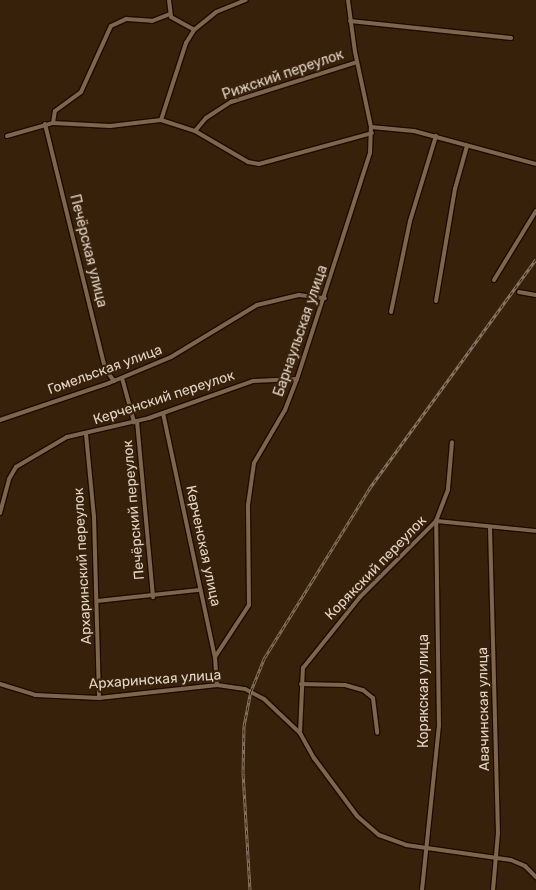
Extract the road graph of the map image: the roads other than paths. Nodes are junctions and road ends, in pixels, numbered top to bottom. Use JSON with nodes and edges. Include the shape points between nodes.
{"nodes":[{"id":1,"x":169,"y":0,"type":"edge"},
{"id":2,"x":244,"y":0,"type":"edge"},
{"id":3,"x":348,"y":0,"type":"edge"},
{"id":4,"x":170,"y":14,"type":"junction"},
{"id":5,"x":350,"y":21,"type":"junction"},
{"id":6,"x":194,"y":30,"type":"junction"},
{"id":7,"x":511,"y":38,"type":"dead end"},
{"id":8,"x":357,"y":62,"type":"junction"},
{"id":9,"x":161,"y":120,"type":"junction"},
{"id":10,"x":52,"y":123,"type":"junction"},
{"id":11,"x":44,"y":124,"type":"junction"},
{"id":12,"x":371,"y":127,"type":"junction"},
{"id":13,"x":196,"y":131,"type":"junction"},
{"id":14,"x":372,"y":133,"type":"junction"},
{"id":15,"x":7,"y":136,"type":"dead end"},
{"id":16,"x":436,"y":136,"type":"junction"},
{"id":17,"x":467,"y":146,"type":"junction"},
{"id":18,"x":536,"y":164,"type":"edge"},
{"id":19,"x":536,"y":211,"type":"edge"},
{"id":20,"x":494,"y":280,"type":"dead end"},
{"id":21,"x":519,"y":292,"type":"dead end"},
{"id":22,"x":536,"y":295,"type":"edge"},
{"id":23,"x":325,"y":298,"type":"junction"},
{"id":24,"x":436,"y":301,"type":"dead end"},
{"id":25,"x":391,"y":312,"type":"dead end"},
{"id":26,"x":122,"y":378,"type":"junction"},
{"id":27,"x":297,"y":379,"type":"junction"},
{"id":28,"x":114,"y":381,"type":"junction"},
{"id":29,"x":163,"y":413,"type":"junction"},
{"id":30,"x":0,"y":420,"type":"edge"},
{"id":31,"x":136,"y":421,"type":"junction"},
{"id":32,"x":86,"y":434,"type":"junction"},
{"id":33,"x":452,"y":442,"type":"dead end"},
{"id":34,"x":0,"y":513,"type":"edge"},
{"id":35,"x":436,"y":521,"type":"junction"},
{"id":36,"x":490,"y":528,"type":"junction"},
{"id":37,"x":536,"y":531,"type":"edge"},
{"id":38,"x":199,"y":590,"type":"junction"},
{"id":39,"x":153,"y":597,"type":"junction"},
{"id":40,"x":97,"y":601,"type":"junction"},
{"id":41,"x":215,"y":657,"type":"junction"},
{"id":42,"x":301,"y":684,"type":"junction"},
{"id":43,"x":0,"y":685,"type":"edge"},
{"id":44,"x":217,"y":685,"type":"junction"},
{"id":45,"x":99,"y":698,"type":"junction"},
{"id":46,"x":300,"y":732,"type":"junction"},
{"id":47,"x":377,"y":733,"type":"dead end"},
{"id":48,"x":426,"y":849,"type":"junction"},
{"id":49,"x":496,"y":858,"type":"junction"},
{"id":50,"x":536,"y":878,"type":"edge"},
{"id":51,"x":422,"y":890,"type":"edge"},
{"id":52,"x":493,"y":890,"type":"edge"}],
"edges":[{"from":1,"to":4,"type":"street"},
{"from":2,"to":6,"type":"street","via":[[216,12]]},
{"from":3,"to":5,"type":"street","name":"Барнаульская улица"},
{"from":4,"to":6,"type":"street"},
{"from":4,"to":10,"type":"street","via":[[152,21],[126,19],[111,26],[81,92],[55,111]]},
{"from":5,"to":7,"type":"street"},
{"from":5,"to":8,"type":"street","name":"Барнаульская улица"},
{"from":6,"to":9,"type":"street","via":[[186,43]]},
{"from":8,"to":12,"type":"street","name":"Барнаульская улица"},
{"from":8,"to":13,"type":"street","name":"Рижский переулок","via":[[231,102],[206,118]]},
{"from":9,"to":10,"type":"street","via":[[104,126]]},
{"from":9,"to":13,"type":"street"},
{"from":10,"to":11,"type":"street"},
{"from":11,"to":15,"type":"street"},
{"from":11,"to":28,"type":"street","name":"Печёрская улица","via":[[105,369]]},
{"from":12,"to":14,"type":"street","name":"Барнаульская улица"},
{"from":12,"to":16,"type":"street","via":[[393,127]]},
{"from":13,"to":14,"type":"street","via":[[255,164]]},
{"from":14,"to":23,"type":"street","name":"Барнаульская улица","via":[[370,153]]},
{"from":16,"to":17,"type":"street"},
{"from":16,"to":25,"type":"street","via":[[410,221]]},
{"from":17,"to":18,"type":"street"},
{"from":17,"to":24,"type":"street","via":[[454,189]]},
{"from":19,"to":20,"type":"street"},
{"from":21,"to":22,"type":"street"},
{"from":23,"to":26,"type":"street","name":"Гомельская улица","via":[[299,295],[257,305],[171,357]]},
{"from":23,"to":27,"type":"street","name":"Барнаульская улица"},
{"from":26,"to":28,"type":"street","name":"Гомельская улица"},
{"from":26,"to":31,"type":"street","name":"Печёрский переулок"},
{"from":27,"to":29,"type":"street","name":"Керченский переулок","via":[[253,381]]},
{"from":27,"to":41,"type":"street","name":"Барнаульская улица","via":[[285,410],[259,451],[252,475],[247,535],[249,605]]},
{"from":28,"to":30,"type":"street","name":"Гомельская улица"},
{"from":29,"to":31,"type":"street","name":"Керченский переулок"},
{"from":29,"to":38,"type":"street","name":"Керченская улица"},
{"from":31,"to":32,"type":"street","name":"Керченский переулок"},
{"from":31,"to":39,"type":"street","name":"Печёрский переулок"},
{"from":32,"to":34,"type":"street","name":"Керченский переулок","via":[[55,442],[16,467],[9,479]]},
{"from":32,"to":40,"type":"street","name":"Архаринский переулок"},
{"from":33,"to":35,"type":"street","name":"Корякский переулок","via":[[448,489]]},
{"from":35,"to":36,"type":"street"},
{"from":35,"to":42,"type":"street","name":"Корякский переулок","via":[[337,623],[303,668]]},
{"from":35,"to":48,"type":"street","name":"Корякская улица","via":[[438,726]]},
{"from":36,"to":37,"type":"street"},
{"from":36,"to":49,"type":"street","name":"Авачинская улица"},
{"from":38,"to":39,"type":"street"},
{"from":38,"to":41,"type":"street","name":"Керченская улица"},
{"from":39,"to":40,"type":"street"},
{"from":40,"to":45,"type":"street","name":"Архаринский переулок"},
{"from":41,"to":44,"type":"street","name":"Керченская улица"},
{"from":42,"to":46,"type":"street","name":"Корякский переулок"},
{"from":42,"to":47,"type":"street","via":[[346,685],[363,690],[373,698]]},
{"from":43,"to":45,"type":"street","name":"Архаринская улица","via":[[35,695]]},
{"from":44,"to":45,"type":"street","name":"Архаринская улица"},
{"from":44,"to":46,"type":"street","name":"Архаринская улица","via":[[257,694]]},
{"from":46,"to":48,"type":"street","name":"Архаринская улица","via":[[314,758],[368,827],[392,841]]},
{"from":48,"to":49,"type":"street","name":"Архаринская улица"},
{"from":48,"to":51,"type":"street","name":"Корякская улица"},
{"from":49,"to":50,"type":"street","name":"Архаринская улица","via":[[524,866]]},
{"from":49,"to":52,"type":"street","name":"Авачинская улица"}]}
